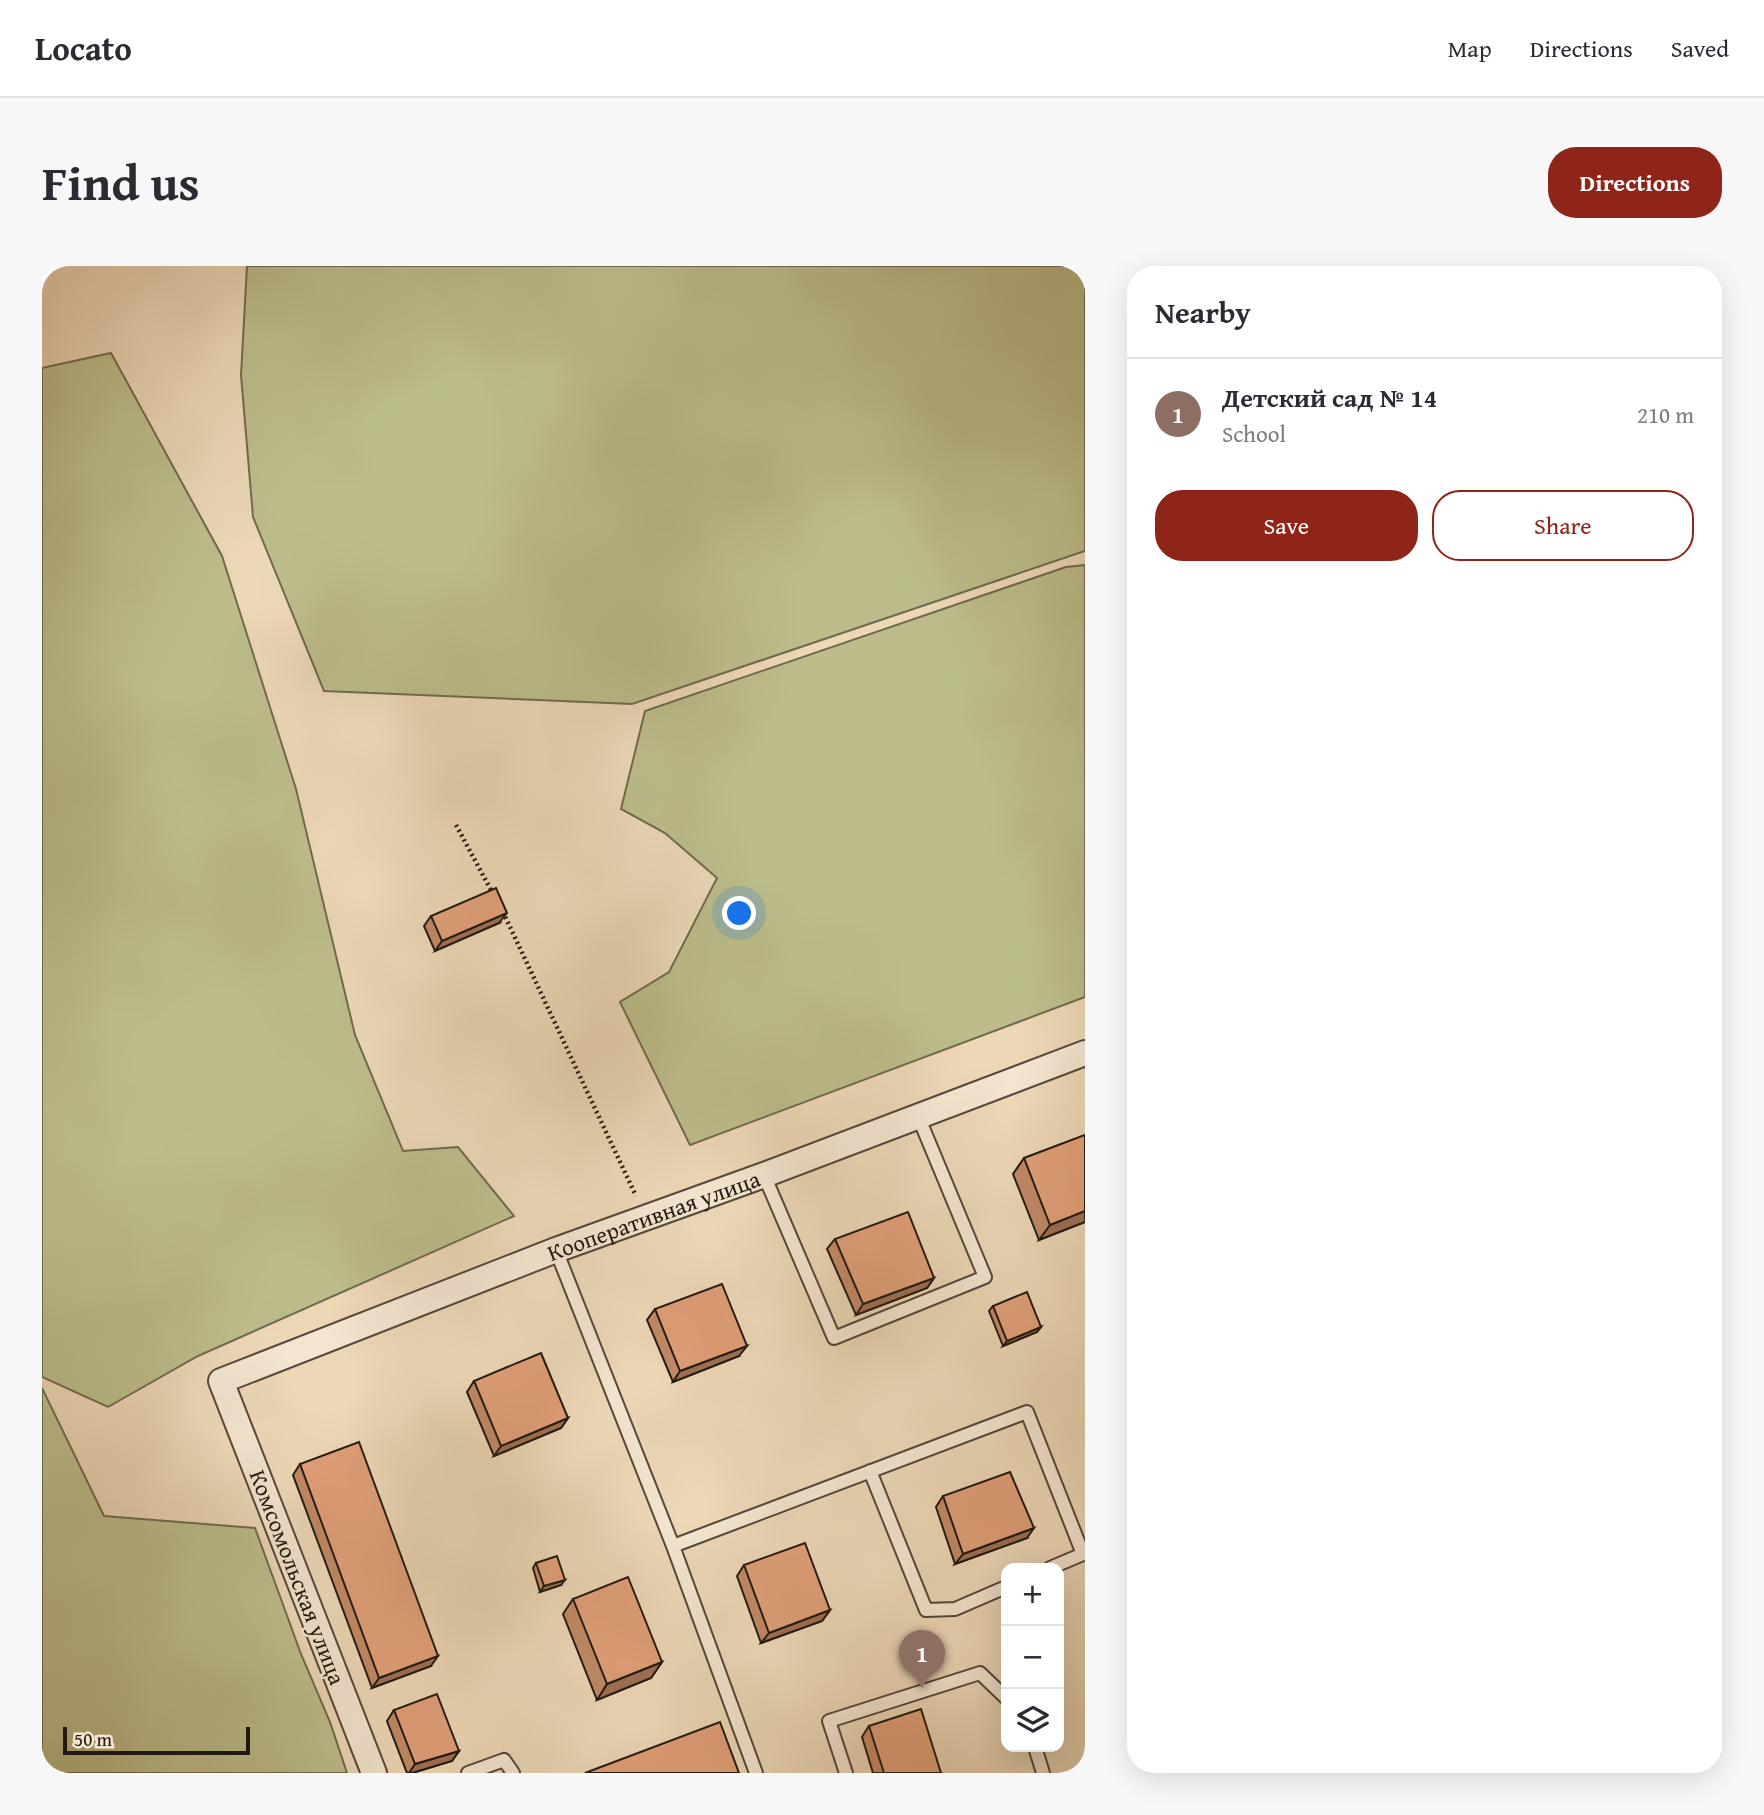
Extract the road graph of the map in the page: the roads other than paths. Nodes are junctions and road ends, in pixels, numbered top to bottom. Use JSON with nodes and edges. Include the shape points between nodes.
{"nodes":[{"id":1,"x":1085,"y":1053,"type":"edge"},
{"id":2,"x":918,"y":1116,"type":"junction"},
{"id":3,"x":764,"y":1175,"type":"junction"},
{"id":4,"x":556,"y":1250,"type":"junction"},
{"id":5,"x":222,"y":1381,"type":"joint"},
{"id":6,"x":870,"y":1471,"type":"junction"},
{"id":7,"x":673,"y":1546,"type":"junction"},
{"id":8,"x":1062,"y":1563,"type":"edge"},
{"id":9,"x":1001,"y":1589,"type":"edge"},
{"id":10,"x":1001,"y":1693,"type":"edge"},
{"id":11,"x":1037,"y":1752,"type":"edge"},
{"id":12,"x":374,"y":1773,"type":"edge"},
{"id":13,"x":468,"y":1773,"type":"edge"},
{"id":14,"x":513,"y":1773,"type":"edge"},
{"id":15,"x":756,"y":1773,"type":"edge"},
{"id":16,"x":846,"y":1773,"type":"edge"},
{"id":17,"x":1043,"y":1773,"type":"edge"}],
"edges":[{"from":1,"to":2,"type":"street","name":"Кооперативная улица"},
{"from":2,"to":3,"type":"street","name":"Кооперативная улица"},
{"from":2,"to":3,"type":"lane","via":[[985,1277],[834,1338]]},
{"from":3,"to":4,"type":"street","name":"Кооперативная улица"},
{"from":4,"to":5,"type":"street","name":"Кооперативная улица"},
{"from":4,"to":7,"type":"lane"},
{"from":5,"to":12,"type":"street","name":"Комсомольская улица"},
{"from":6,"to":7,"type":"lane"},
{"from":6,"to":8,"type":"lane","via":[[1027,1412],[1083,1554]]},
{"from":6,"to":9,"type":"lane","via":[[926,1610],[955,1609]]},
{"from":7,"to":15,"type":"lane"},
{"from":10,"to":16,"type":"lane","via":[[980,1673],[829,1721]]},
{"from":11,"to":17,"type":"lane"},
{"from":13,"to":14,"type":"lane","via":[[504,1760]]}]}
